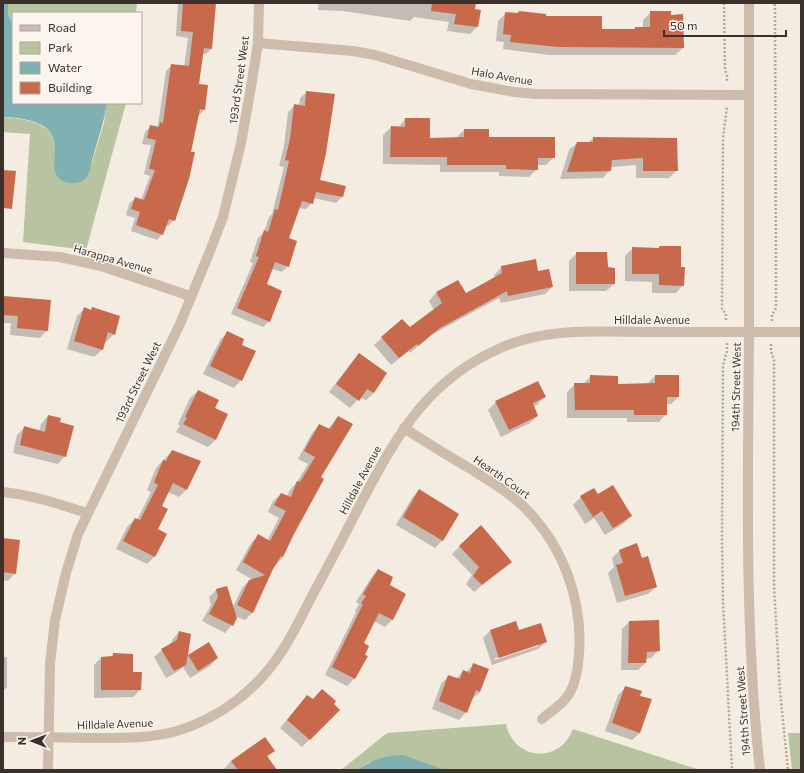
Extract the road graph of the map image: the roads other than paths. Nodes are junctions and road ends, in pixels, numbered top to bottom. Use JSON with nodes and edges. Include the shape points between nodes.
{"nodes":[{"id":1,"x":259,"y":3,"type":"edge"},
{"id":2,"x":749,"y":3,"type":"edge"},
{"id":3,"x":258,"y":43,"type":"junction"},
{"id":4,"x":748,"y":95,"type":"junction"},
{"id":5,"x":3,"y":252,"type":"edge"},
{"id":6,"x":190,"y":296,"type":"junction"},
{"id":7,"x":749,"y":332,"type":"junction"},
{"id":8,"x":801,"y":332,"type":"edge"},
{"id":9,"x":404,"y":428,"type":"junction"},
{"id":10,"x":3,"y":492,"type":"edge"},
{"id":11,"x":87,"y":513,"type":"junction"},
{"id":12,"x":542,"y":719,"type":"dead end"},
{"id":13,"x":3,"y":737,"type":"edge"},
{"id":14,"x":48,"y":737,"type":"junction"},
{"id":15,"x":48,"y":770,"type":"edge"},
{"id":16,"x":760,"y":770,"type":"edge"}],
"edges":[{"from":1,"to":3,"type":"street","name":"193rd Street West"},
{"from":2,"to":4,"type":"street","name":"194th Street West"},
{"from":3,"to":4,"type":"street","name":"Halo Avenue","via":[[375,55],[472,84],[514,92]]},
{"from":3,"to":6,"type":"street","name":"193rd Street West","via":[[246,117],[223,217]]},
{"from":4,"to":7,"type":"street","name":"194th Street West"},
{"from":5,"to":6,"type":"street","name":"Harappa Avenue","via":[[60,257],[101,266]]},
{"from":6,"to":11,"type":"street","name":"193rd Street West","via":[[180,324]]},
{"from":7,"to":8,"type":"street","name":"Hilldale Avenue"},
{"from":7,"to":9,"type":"street","name":"Hilldale Avenue","via":[[578,332],[556,333],[517,342],[488,354],[449,378],[421,405]]},
{"from":7,"to":16,"type":"street","name":"194th Street West","via":[[748,580],[752,676]]},
{"from":9,"to":12,"type":"street","name":"Hearth Court","via":[[518,501],[546,532],[561,558],[578,611],[579,662],[572,688],[566,698]]},
{"from":9,"to":14,"type":"street","name":"Hilldale Avenue","via":[[379,469],[282,651],[261,679],[247,692],[218,714],[174,732],[131,738]]},
{"from":10,"to":11,"type":"street","via":[[30,496]]},
{"from":11,"to":14,"type":"street","name":"193rd Street West","via":[[66,573],[55,620],[50,664]]},
{"from":13,"to":14,"type":"street","name":"Hilldale Avenue"},
{"from":14,"to":15,"type":"street","name":"193rd Street West"}]}
